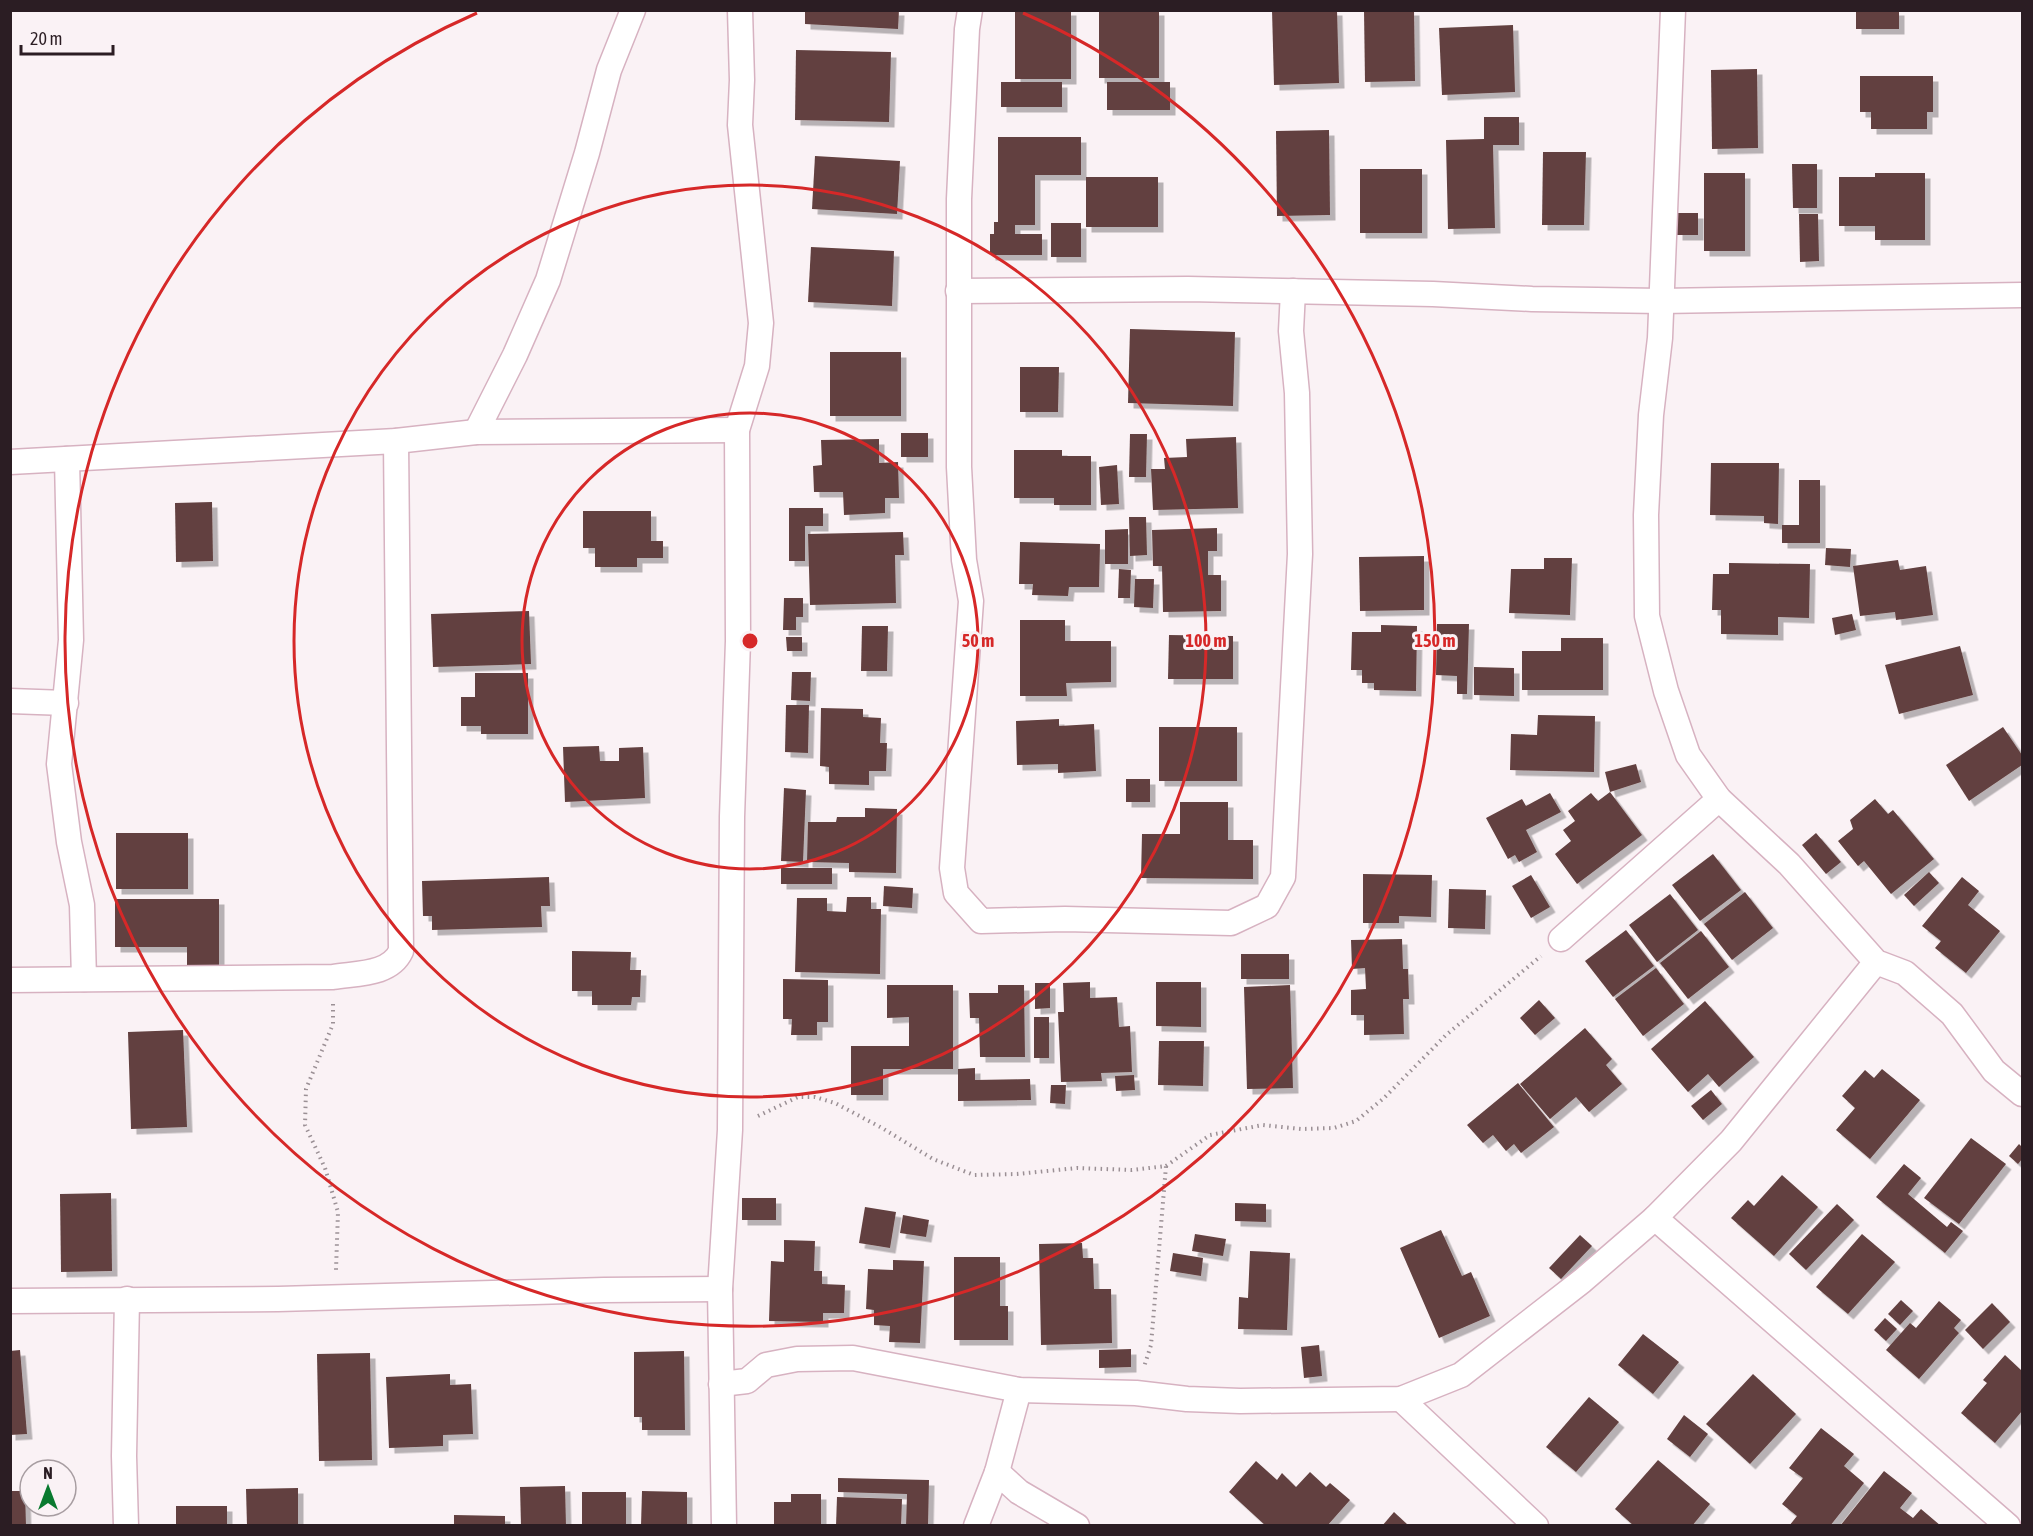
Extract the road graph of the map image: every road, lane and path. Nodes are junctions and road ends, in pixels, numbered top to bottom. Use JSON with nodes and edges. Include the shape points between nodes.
{"nodes":[{"id":1,"x":633,"y":10,"type":"edge"},
{"id":2,"x":740,"y":10,"type":"edge"},
{"id":3,"x":970,"y":10,"type":"edge"},
{"id":4,"x":1673,"y":10,"type":"edge"},
{"id":5,"x":958,"y":291,"type":"junction"},
{"id":6,"x":1293,"y":291,"type":"junction"},
{"id":7,"x":2022,"y":295,"type":"edge"},
{"id":8,"x":1661,"y":301,"type":"junction"},
{"id":9,"x":737,"y":430,"type":"junction"},
{"id":10,"x":476,"y":432,"type":"junction"},
{"id":11,"x":396,"y":441,"type":"junction"},
{"id":12,"x":67,"y":459,"type":"junction"},
{"id":13,"x":10,"y":462,"type":"edge"},
{"id":14,"x":10,"y":701,"type":"edge"},
{"id":15,"x":66,"y":703,"type":"junction"},
{"id":16,"x":1719,"y":799,"type":"junction"},
{"id":17,"x":1561,"y":939,"type":"joint"},
{"id":18,"x":1876,"y":962,"type":"junction"},
{"id":19,"x":333,"y":977,"type":"junction"},
{"id":20,"x":84,"y":979,"type":"junction"},
{"id":21,"x":10,"y":980,"type":"edge"},
{"id":22,"x":2022,"y":1094,"type":"edge"},
{"id":23,"x":730,"y":1130,"type":"junction"},
{"id":24,"x":1166,"y":1166,"type":"junction"},
{"id":25,"x":1654,"y":1218,"type":"junction"},
{"id":26,"x":720,"y":1289,"type":"junction"},
{"id":27,"x":335,"y":1298,"type":"junction"},
{"id":28,"x":127,"y":1299,"type":"junction"},
{"id":29,"x":10,"y":1301,"type":"edge"},
{"id":30,"x":722,"y":1384,"type":"junction"},
{"id":31,"x":1019,"y":1390,"type":"junction"},
{"id":32,"x":1136,"y":1393,"type":"junction"},
{"id":33,"x":1401,"y":1399,"type":"junction"},
{"id":34,"x":997,"y":1472,"type":"junction"},
{"id":35,"x":126,"y":1526,"type":"edge"},
{"id":36,"x":724,"y":1526,"type":"edge"},
{"id":37,"x":976,"y":1526,"type":"edge"},
{"id":38,"x":1077,"y":1526,"type":"edge"},
{"id":39,"x":1536,"y":1526,"type":"edge"},
{"id":40,"x":2008,"y":1526,"type":"edge"}],
"edges":[{"from":1,"to":10,"type":"street","via":[[609,70],[548,280]]},
{"from":2,"to":9,"type":"street","via":[[740,125],[761,322],[757,366]]},
{"from":3,"to":5,"type":"street"},
{"from":4,"to":8,"type":"street"},
{"from":5,"to":6,"type":"street"},
{"from":5,"to":6,"type":"street","via":[[960,489],[971,601],[952,868],[956,893],[981,921],[1231,923],[1267,906],[1283,877],[1300,554],[1297,393],[1291,331]]},
{"from":6,"to":8,"type":"street"},
{"from":7,"to":8,"type":"street"},
{"from":8,"to":16,"type":"street","via":[[1646,515],[1647,616],[1688,755]]},
{"from":9,"to":10,"type":"street"},
{"from":9,"to":23,"type":"street","via":[[738,640],[732,817]]},
{"from":10,"to":11,"type":"street"},
{"from":11,"to":12,"type":"street"},
{"from":11,"to":19,"type":"street","via":[[401,951],[397,961],[386,968]]},
{"from":12,"to":13,"type":"street"},
{"from":12,"to":15,"type":"street","via":[[71,640]]},
{"from":14,"to":15,"type":"street"},
{"from":15,"to":20,"type":"street","via":[[59,764],[82,905]]},
{"from":16,"to":17,"type":"street"},
{"from":16,"to":18,"type":"street","via":[[1789,864]]},
{"from":17,"to":24,"type":"path","via":[[1446,1035],[1356,1121],[1334,1128],[1263,1125],[1210,1135]]},
{"from":18,"to":22,"type":"street","via":[[1905,973],[1952,1014],[1994,1071]]},
{"from":18,"to":25,"type":"street","via":[[1731,1141]]},
{"from":19,"to":20,"type":"street"},
{"from":19,"to":27,"type":"path","via":[[333,1024],[306,1089],[305,1125],[325,1168],[338,1212]]},
{"from":20,"to":21,"type":"street"},
{"from":23,"to":24,"type":"path","via":[[772,1107],[798,1097],[815,1097],[882,1128],[933,1160],[974,1175]]},
{"from":23,"to":26,"type":"street"},
{"from":24,"to":32,"type":"path","via":[[1151,1345]]},
{"from":25,"to":33,"type":"street","via":[[1582,1281],[1461,1375]]},
{"from":25,"to":40,"type":"street"},
{"from":26,"to":27,"type":"street"},
{"from":26,"to":30,"type":"street"},
{"from":27,"to":28,"type":"street"},
{"from":28,"to":29,"type":"street"},
{"from":28,"to":35,"type":"street"},
{"from":30,"to":31,"type":"street","via":[[747,1381],[766,1365],[853,1358]]},
{"from":30,"to":36,"type":"street"},
{"from":31,"to":32,"type":"street"},
{"from":31,"to":34,"type":"street"},
{"from":32,"to":33,"type":"street","via":[[1240,1401]]},
{"from":33,"to":39,"type":"street"},
{"from":34,"to":37,"type":"street"},
{"from":34,"to":38,"type":"street","via":[[1019,1492]]}]}
